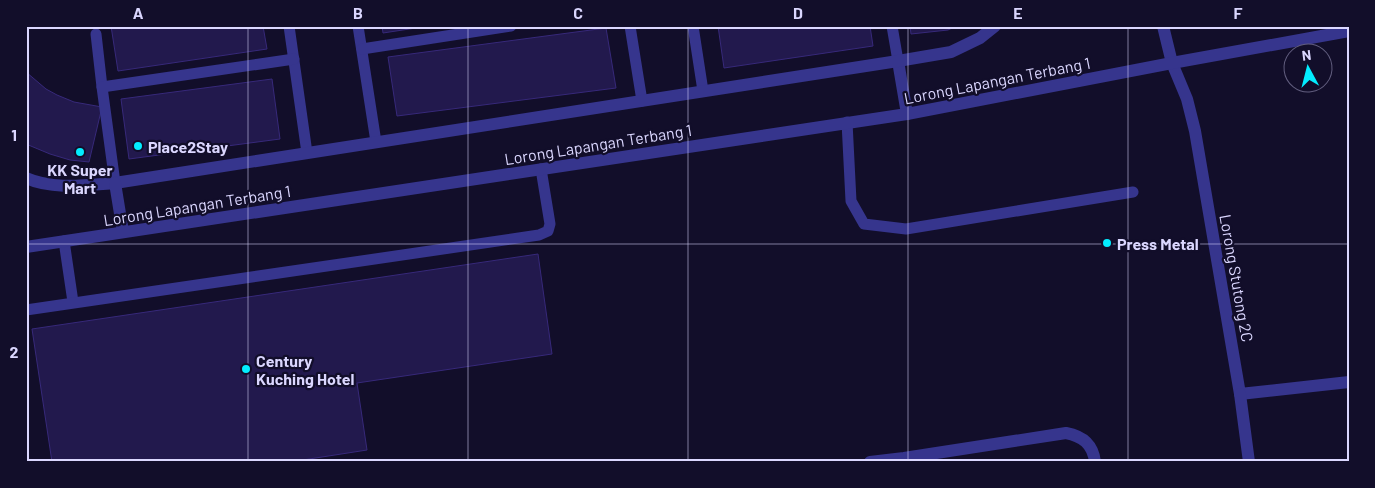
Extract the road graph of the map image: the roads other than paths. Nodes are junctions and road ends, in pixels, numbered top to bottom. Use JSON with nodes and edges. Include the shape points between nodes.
{"nodes":[{"id":1,"x":289,"y":26,"type":"edge"},
{"id":2,"x":358,"y":26,"type":"edge"},
{"id":3,"x":511,"y":26,"type":"edge"},
{"id":4,"x":630,"y":26,"type":"edge"},
{"id":5,"x":693,"y":26,"type":"edge"},
{"id":6,"x":892,"y":26,"type":"edge"},
{"id":7,"x":995,"y":26,"type":"edge"},
{"id":8,"x":1163,"y":26,"type":"edge"},
{"id":9,"x":1349,"y":32,"type":"edge"},
{"id":10,"x":96,"y":34,"type":"dead end"},
{"id":11,"x":362,"y":49,"type":"junction"},
{"id":12,"x":294,"y":59,"type":"junction"},
{"id":13,"x":898,"y":61,"type":"junction"},
{"id":14,"x":1172,"y":63,"type":"junction"},
{"id":15,"x":102,"y":87,"type":"junction"},
{"id":16,"x":703,"y":91,"type":"junction"},
{"id":17,"x":642,"y":101,"type":"junction"},
{"id":18,"x":907,"y":114,"type":"junction"},
{"id":19,"x":847,"y":122,"type":"junction"},
{"id":20,"x":376,"y":142,"type":"junction"},
{"id":21,"x":308,"y":153,"type":"junction"},
{"id":22,"x":541,"y":169,"type":"junction"},
{"id":23,"x":26,"y":178,"type":"edge"},
{"id":24,"x":115,"y":183,"type":"junction"},
{"id":25,"x":1133,"y":192,"type":"dead end"},
{"id":26,"x":123,"y":232,"type":"junction"},
{"id":27,"x":64,"y":241,"type":"junction"},
{"id":28,"x":26,"y":247,"type":"edge"},
{"id":29,"x":73,"y":302,"type":"junction"},
{"id":30,"x":26,"y":310,"type":"edge"},
{"id":31,"x":1349,"y":382,"type":"edge"},
{"id":32,"x":1240,"y":394,"type":"junction"},
{"id":33,"x":904,"y":460,"type":"edge"},
{"id":34,"x":870,"y":462,"type":"edge"},
{"id":35,"x":1095,"y":462,"type":"edge"},
{"id":36,"x":1249,"y":462,"type":"edge"}],
"edges":[{"from":1,"to":12,"type":"lane"},
{"from":2,"to":11,"type":"lane"},
{"from":3,"to":11,"type":"lane"},
{"from":4,"to":17,"type":"lane"},
{"from":5,"to":16,"type":"lane"},
{"from":6,"to":13,"type":"lane"},
{"from":7,"to":13,"type":"street","via":[[980,38],[951,52]]},
{"from":8,"to":14,"type":"street","name":"Lorong Stutong 2C"},
{"from":9,"to":14,"type":"street","name":"Lorong Lapangan Terbang 1"},
{"from":10,"to":15,"type":"lane"},
{"from":11,"to":20,"type":"lane"},
{"from":12,"to":15,"type":"lane"},
{"from":12,"to":21,"type":"lane"},
{"from":13,"to":16,"type":"street"},
{"from":13,"to":18,"type":"street"},
{"from":14,"to":18,"type":"street","name":"Lorong Lapangan Terbang 1"},
{"from":14,"to":32,"type":"street","name":"Lorong Stutong 2C","via":[[1187,99],[1195,131]]},
{"from":15,"to":24,"type":"lane"},
{"from":16,"to":17,"type":"street"},
{"from":17,"to":20,"type":"street"},
{"from":18,"to":19,"type":"street","name":"Lorong Lapangan Terbang 1"},
{"from":19,"to":22,"type":"street","name":"Lorong Lapangan Terbang 1"},
{"from":19,"to":25,"type":"lane","via":[[851,201],[864,224],[906,229]]},
{"from":20,"to":21,"type":"street"},
{"from":21,"to":24,"type":"street"},
{"from":22,"to":26,"type":"street","name":"Lorong Lapangan Terbang 1"},
{"from":22,"to":29,"type":"lane","via":[[550,224],[548,231],[539,235]]},
{"from":23,"to":24,"type":"street","via":[[68,186]]},
{"from":24,"to":26,"type":"street"},
{"from":26,"to":27,"type":"street","name":"Lorong Lapangan Terbang 1"},
{"from":27,"to":28,"type":"street","name":"Lorong Lapangan Terbang 1"},
{"from":27,"to":29,"type":"lane"},
{"from":29,"to":30,"type":"lane"},
{"from":31,"to":32,"type":"street"},
{"from":32,"to":36,"type":"street","name":"Lorong Stutong 2C"},
{"from":33,"to":34,"type":"street"},
{"from":33,"to":35,"type":"street","via":[[1066,434],[1077,435],[1088,444]]}]}
